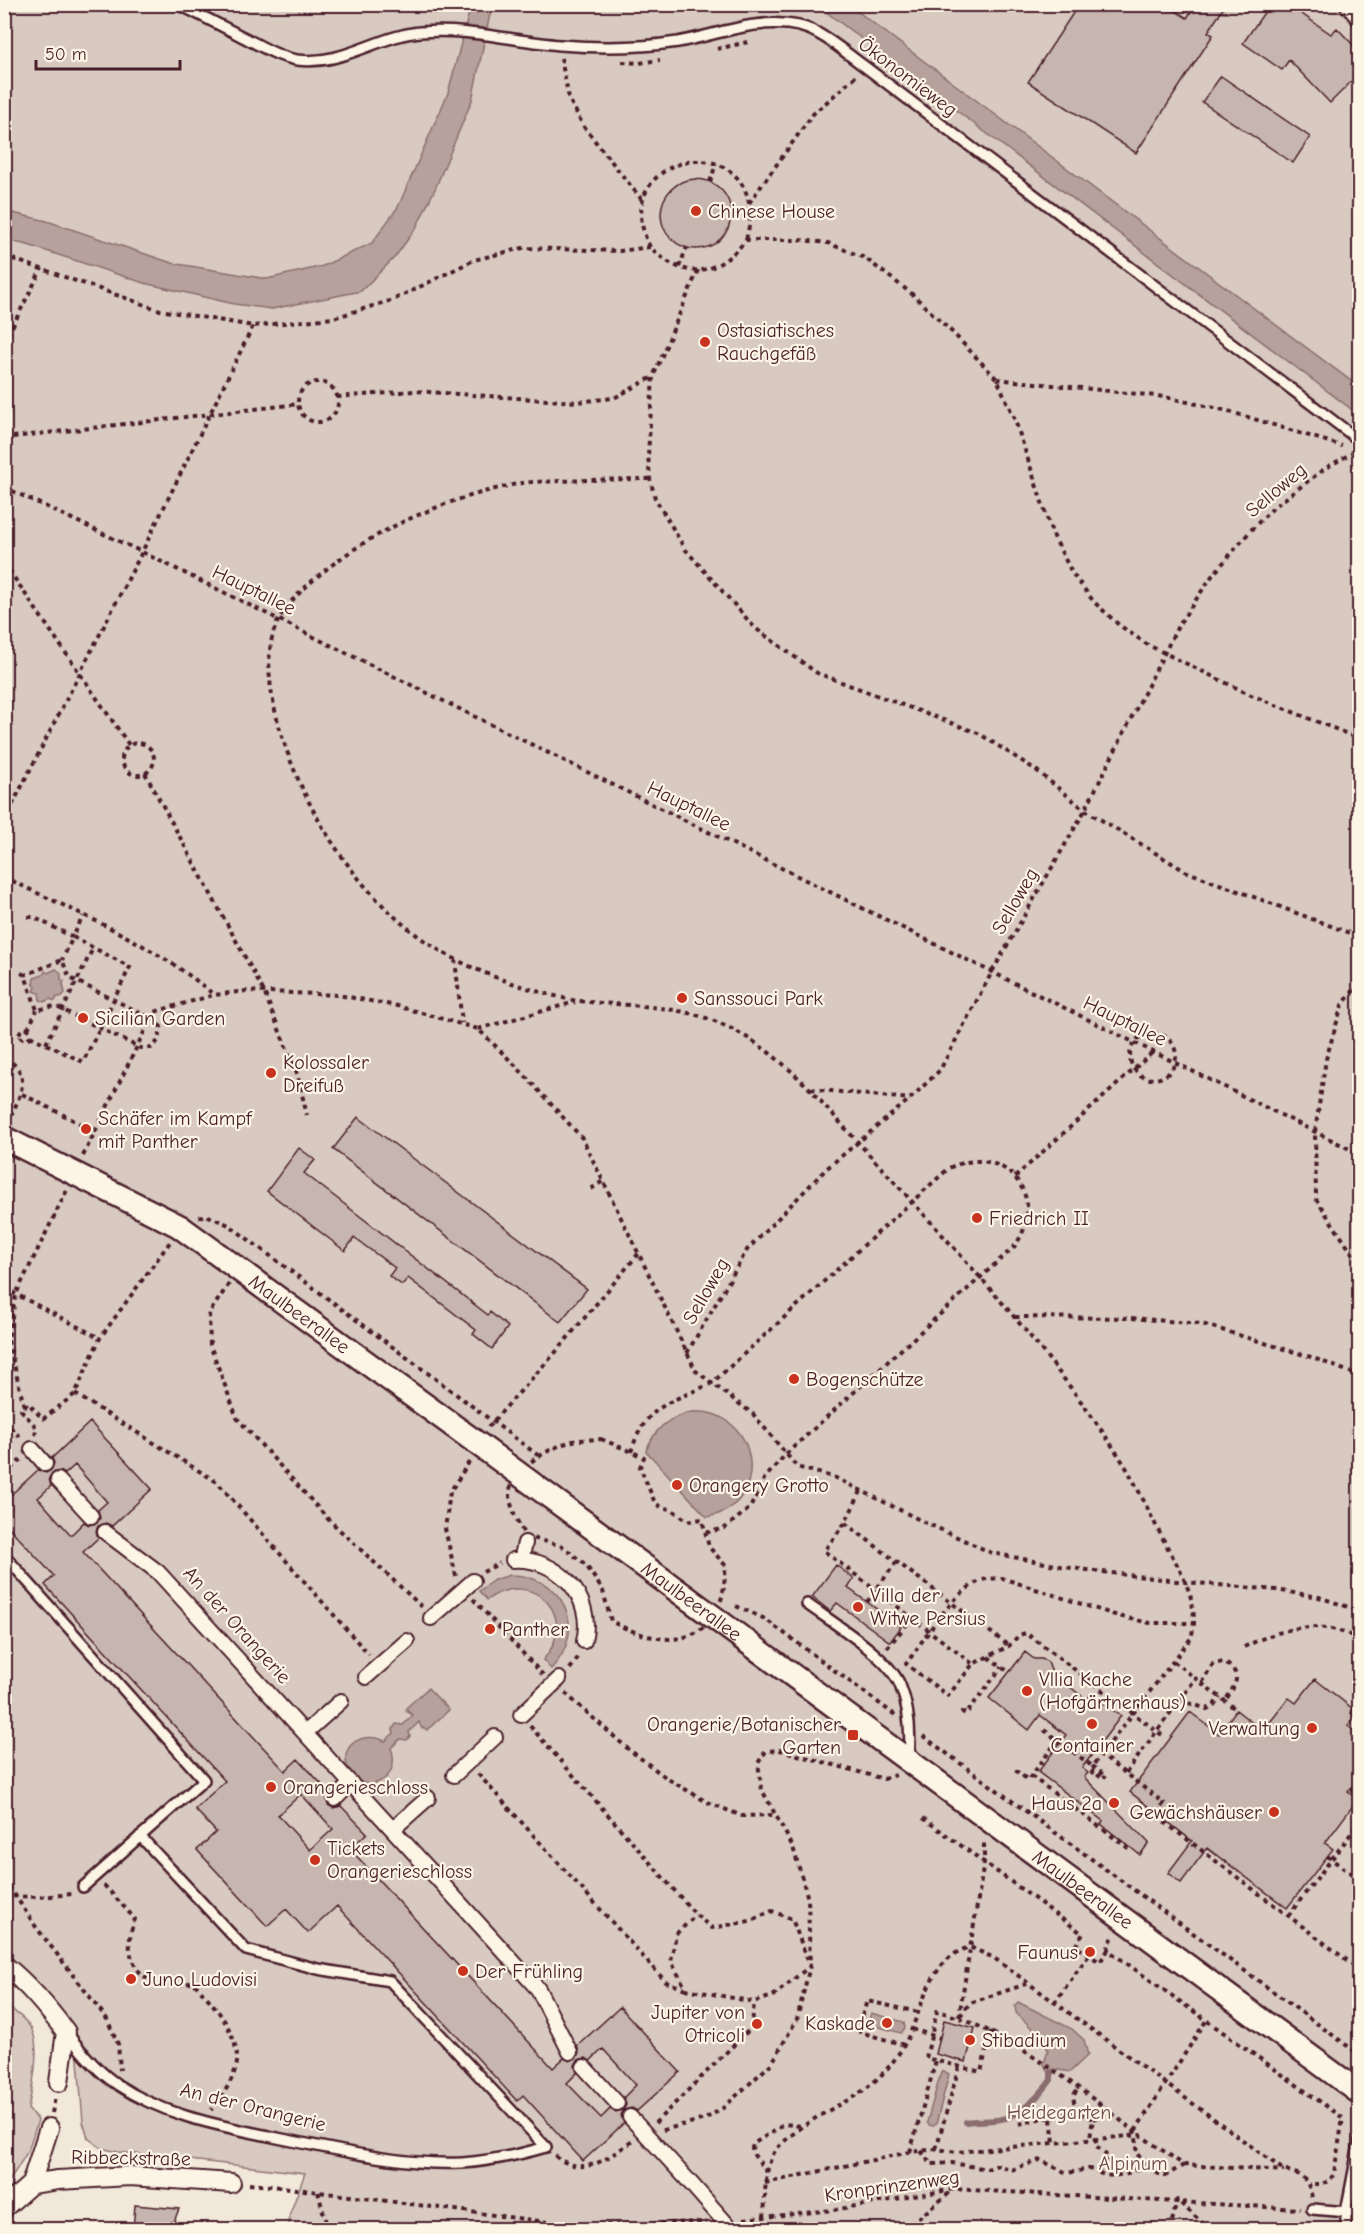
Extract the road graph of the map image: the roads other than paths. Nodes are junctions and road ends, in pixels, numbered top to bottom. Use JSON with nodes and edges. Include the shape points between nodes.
{"nodes":[{"id":1,"x":178,"y":4,"type":"edge"},
{"id":2,"x":1347,"y":4,"type":"edge"},
{"id":3,"x":1359,"y":20,"type":"edge"},
{"id":4,"x":1359,"y":441,"type":"edge"},
{"id":5,"x":6,"y":1130,"type":"edge"},
{"id":6,"x":32,"y":1449,"type":"road end"},
{"id":7,"x":45,"y":1464,"type":"dead end"},
{"id":8,"x":58,"y":1480,"type":"dead end"},
{"id":9,"x":91,"y":1516,"type":"dead end"},
{"id":10,"x":105,"y":1532,"type":"dead end"},
{"id":11,"x":525,"y":1543,"type":"dead end"},
{"id":12,"x":4,"y":1555,"type":"edge"},
{"id":13,"x":468,"y":1585,"type":"road end"},
{"id":14,"x":807,"y":1604,"type":"dead end"},
{"id":15,"x":431,"y":1618,"type":"road end"},
{"id":16,"x":590,"y":1633,"type":"road end"},
{"id":17,"x":407,"y":1641,"type":"dead end"},
{"id":18,"x":366,"y":1677,"type":"dead end"},
{"id":19,"x":556,"y":1682,"type":"road end"},
{"id":20,"x":341,"y":1701,"type":"dead end"},
{"id":21,"x":521,"y":1715,"type":"road end"},
{"id":22,"x":305,"y":1733,"type":"junction"},
{"id":23,"x":495,"y":1737,"type":"dead end"},
{"id":24,"x":909,"y":1762,"type":"junction"},
{"id":25,"x":454,"y":1775,"type":"dead end"},
{"id":26,"x":351,"y":1783,"type":"junction"},
{"id":27,"x":428,"y":1798,"type":"dead end"},
{"id":28,"x":335,"y":1799,"type":"dead end"},
{"id":29,"x":393,"y":1829,"type":"junction"},
{"id":30,"x":140,"y":1836,"type":"junction"},
{"id":31,"x":83,"y":1887,"type":"road end"},
{"id":32,"x":4,"y":1965,"type":"edge"},
{"id":33,"x":66,"y":2032,"type":"junction"},
{"id":34,"x":570,"y":2052,"type":"dead end"},
{"id":35,"x":584,"y":2067,"type":"dead end"},
{"id":36,"x":59,"y":2082,"type":"road end"},
{"id":37,"x":1359,"y":2093,"type":"edge"},
{"id":38,"x":617,"y":2103,"type":"dead end"},
{"id":39,"x":630,"y":2117,"type":"dead end"},
{"id":40,"x":49,"y":2128,"type":"road end"},
{"id":41,"x":1359,"y":2139,"type":"edge"},
{"id":42,"x":231,"y":2183,"type":"road end"},
{"id":43,"x":31,"y":2184,"type":"junction"},
{"id":44,"x":4,"y":2208,"type":"edge"},
{"id":45,"x":1312,"y":2210,"type":"road end"},
{"id":46,"x":1346,"y":2212,"type":"junction"},
{"id":47,"x":1359,"y":2212,"type":"edge"},
{"id":48,"x":732,"y":2229,"type":"edge"},
{"id":49,"x":1346,"y":2229,"type":"edge"}],
"edges":[{"from":1,"to":4,"type":"lane","name":"Ökonomieweg","via":[[278,55],[298,60],[350,54],[390,38],[419,32],[458,31],[559,45],[638,47],[761,24],[800,26],[864,66]]},
{"from":2,"to":3,"type":"street"},
{"from":5,"to":24,"type":"street","name":"Maulbeerallee","via":[[75,1173],[179,1226]]},
{"from":6,"to":7,"type":"street"},
{"from":8,"to":9,"type":"street"},
{"from":10,"to":22,"type":"street","name":"An der Orangerie","via":[[158,1572]]},
{"from":11,"to":16,"type":"street","via":[[517,1560],[556,1557],[592,1597],[586,1618]]},
{"from":12,"to":30,"type":"lane","via":[[204,1780]]},
{"from":13,"to":15,"type":"street"},
{"from":14,"to":24,"type":"lane","via":[[875,1653],[900,1684],[910,1726]]},
{"from":17,"to":18,"type":"street"},
{"from":19,"to":21,"type":"street"},
{"from":20,"to":22,"type":"street"},
{"from":22,"to":26,"type":"street","name":"An der Orangerie"},
{"from":23,"to":25,"type":"street"},
{"from":24,"to":37,"type":"street","name":"Maulbeerallee"},
{"from":26,"to":28,"type":"street"},
{"from":26,"to":29,"type":"street","name":"An der Orangerie"},
{"from":27,"to":29,"type":"street"},
{"from":29,"to":34,"type":"street","name":"An der Orangerie","via":[[538,1989]]},
{"from":30,"to":31,"type":"lane"},
{"from":30,"to":33,"type":"lane","name":"An der Orangerie","via":[[246,1950],[318,1969],[390,1981],[546,2147],[471,2162],[408,2160],[312,2146],[198,2120],[117,2085]]},
{"from":32,"to":33,"type":"street","name":"An der Orangerie","via":[[25,1981]]},
{"from":33,"to":36,"type":"street"},
{"from":35,"to":38,"type":"street"},
{"from":39,"to":48,"type":"street","bridge":true},
{"from":40,"to":43,"type":"street","name":"Ribbeckstraße"},
{"from":41,"to":46,"type":"lane"},
{"from":42,"to":43,"type":"street","name":"Ribbeckstraße","via":[[130,2176]]},
{"from":43,"to":44,"type":"street"},
{"from":45,"to":46,"type":"lane"},
{"from":46,"to":47,"type":"lane"},
{"from":46,"to":49,"type":"lane"}]}
